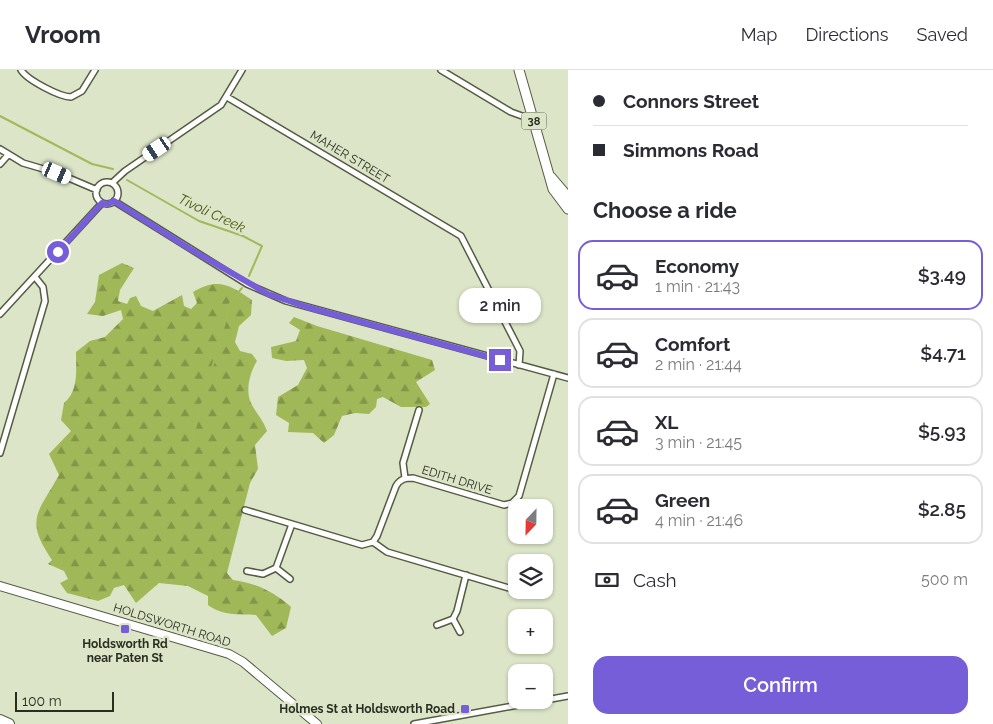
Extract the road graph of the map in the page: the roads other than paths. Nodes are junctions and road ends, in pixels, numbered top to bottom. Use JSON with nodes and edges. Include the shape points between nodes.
{"nodes":[{"id":1,"x":21,"y":70,"type":"edge"},
{"id":2,"x":95,"y":70,"type":"edge"},
{"id":3,"x":242,"y":70,"type":"edge"},
{"id":4,"x":441,"y":70,"type":"edge"},
{"id":5,"x":519,"y":70,"type":"edge"},
{"id":6,"x":227,"y":97,"type":"junction"},
{"id":7,"x":532,"y":116,"type":"junction"},
{"id":8,"x":0,"y":150,"type":"edge"},
{"id":9,"x":8,"y":155,"type":"junction"},
{"id":10,"x":0,"y":164,"type":"edge"},
{"id":11,"x":548,"y":173,"type":"junction"},
{"id":12,"x":112,"y":183,"type":"junction"},
{"id":13,"x":97,"y":190,"type":"junction"},
{"id":14,"x":568,"y":196,"type":"edge"},
{"id":15,"x":114,"y":201,"type":"junction"},
{"id":16,"x":102,"y":203,"type":"junction"},
{"id":17,"x":568,"y":209,"type":"edge"},
{"id":18,"x":35,"y":277,"type":"junction"},
{"id":19,"x":0,"y":314,"type":"edge"},
{"id":20,"x":519,"y":365,"type":"junction"},
{"id":21,"x":554,"y":374,"type":"junction"},
{"id":22,"x":568,"y":378,"type":"edge"},
{"id":23,"x":419,"y":410,"type":"dead end"},
{"id":24,"x":0,"y":453,"type":"edge"},
{"id":25,"x":405,"y":478,"type":"junction"},
{"id":26,"x":245,"y":510,"type":"dead end"},
{"id":27,"x":292,"y":524,"type":"junction"},
{"id":28,"x":373,"y":542,"type":"junction"},
{"id":29,"x":276,"y":568,"type":"junction"},
{"id":30,"x":247,"y":571,"type":"dead end"},
{"id":31,"x":466,"y":575,"type":"junction"},
{"id":32,"x":290,"y":579,"type":"dead end"},
{"id":33,"x":0,"y":586,"type":"edge"},
{"id":34,"x":508,"y":588,"type":"edge"},
{"id":35,"x":453,"y":619,"type":"junction"},
{"id":36,"x":437,"y":625,"type":"dead end"},
{"id":37,"x":460,"y":632,"type":"dead end"},
{"id":38,"x":568,"y":696,"type":"edge"},
{"id":39,"x":0,"y":720,"type":"edge"},
{"id":40,"x":9,"y":724,"type":"edge"},
{"id":41,"x":317,"y":724,"type":"edge"},
{"id":42,"x":414,"y":724,"type":"edge"}],
"edges":[{"from":1,"to":2,"type":"street","via":[[28,78],[71,98],[82,91]]},
{"from":3,"to":6,"type":"street"},
{"from":4,"to":7,"type":"street","via":[[511,112]]},
{"from":5,"to":7,"type":"main road","number":"38"},
{"from":6,"to":12,"type":"street","via":[[221,105]]},
{"from":6,"to":20,"type":"street","name":"MAHER STREET","via":[[461,236],[520,350]]},
{"from":7,"to":11,"type":"main road","number":"38"},
{"from":8,"to":9,"type":"street"},
{"from":9,"to":10,"type":"street"},
{"from":9,"to":13,"type":"street"},
{"from":11,"to":14,"type":"main road","number":"38"},
{"from":11,"to":17,"type":"main road","number":"38","via":[[554,192]]},
{"from":12,"to":13,"type":"street","via":[[101,184]]},
{"from":12,"to":15,"type":"street","via":[[118,192]]},
{"from":13,"to":16,"type":"street","via":[[97,198]]},
{"from":15,"to":16,"type":"street"},
{"from":15,"to":20,"type":"street","via":[[268,294]]},
{"from":16,"to":18,"type":"street"},
{"from":18,"to":19,"type":"street"},
{"from":18,"to":24,"type":"street","via":[[43,286],[44,300]]},
{"from":20,"to":21,"type":"street"},
{"from":21,"to":22,"type":"street"},
{"from":21,"to":25,"type":"street","name":"EDITH DRIVE","via":[[519,496],[512,503],[504,505]]},
{"from":23,"to":25,"type":"street","via":[[403,463]]},
{"from":25,"to":28,"type":"street","name":"EDITH DRIVE","via":[[399,480]]},
{"from":26,"to":27,"type":"street"},
{"from":27,"to":28,"type":"street","via":[[362,545]]},
{"from":27,"to":29,"type":"street"},
{"from":28,"to":31,"type":"street","via":[[387,552]]},
{"from":29,"to":30,"type":"street","via":[[263,574]]},
{"from":29,"to":32,"type":"street"},
{"from":31,"to":34,"type":"street"},
{"from":31,"to":35,"type":"street"},
{"from":33,"to":41,"type":"street","name":"HOLDSWORTH ROAD","via":[[229,654]]},
{"from":35,"to":36,"type":"street"},
{"from":35,"to":37,"type":"street"},
{"from":38,"to":42,"type":"street"},
{"from":39,"to":40,"type":"highway"}]}
